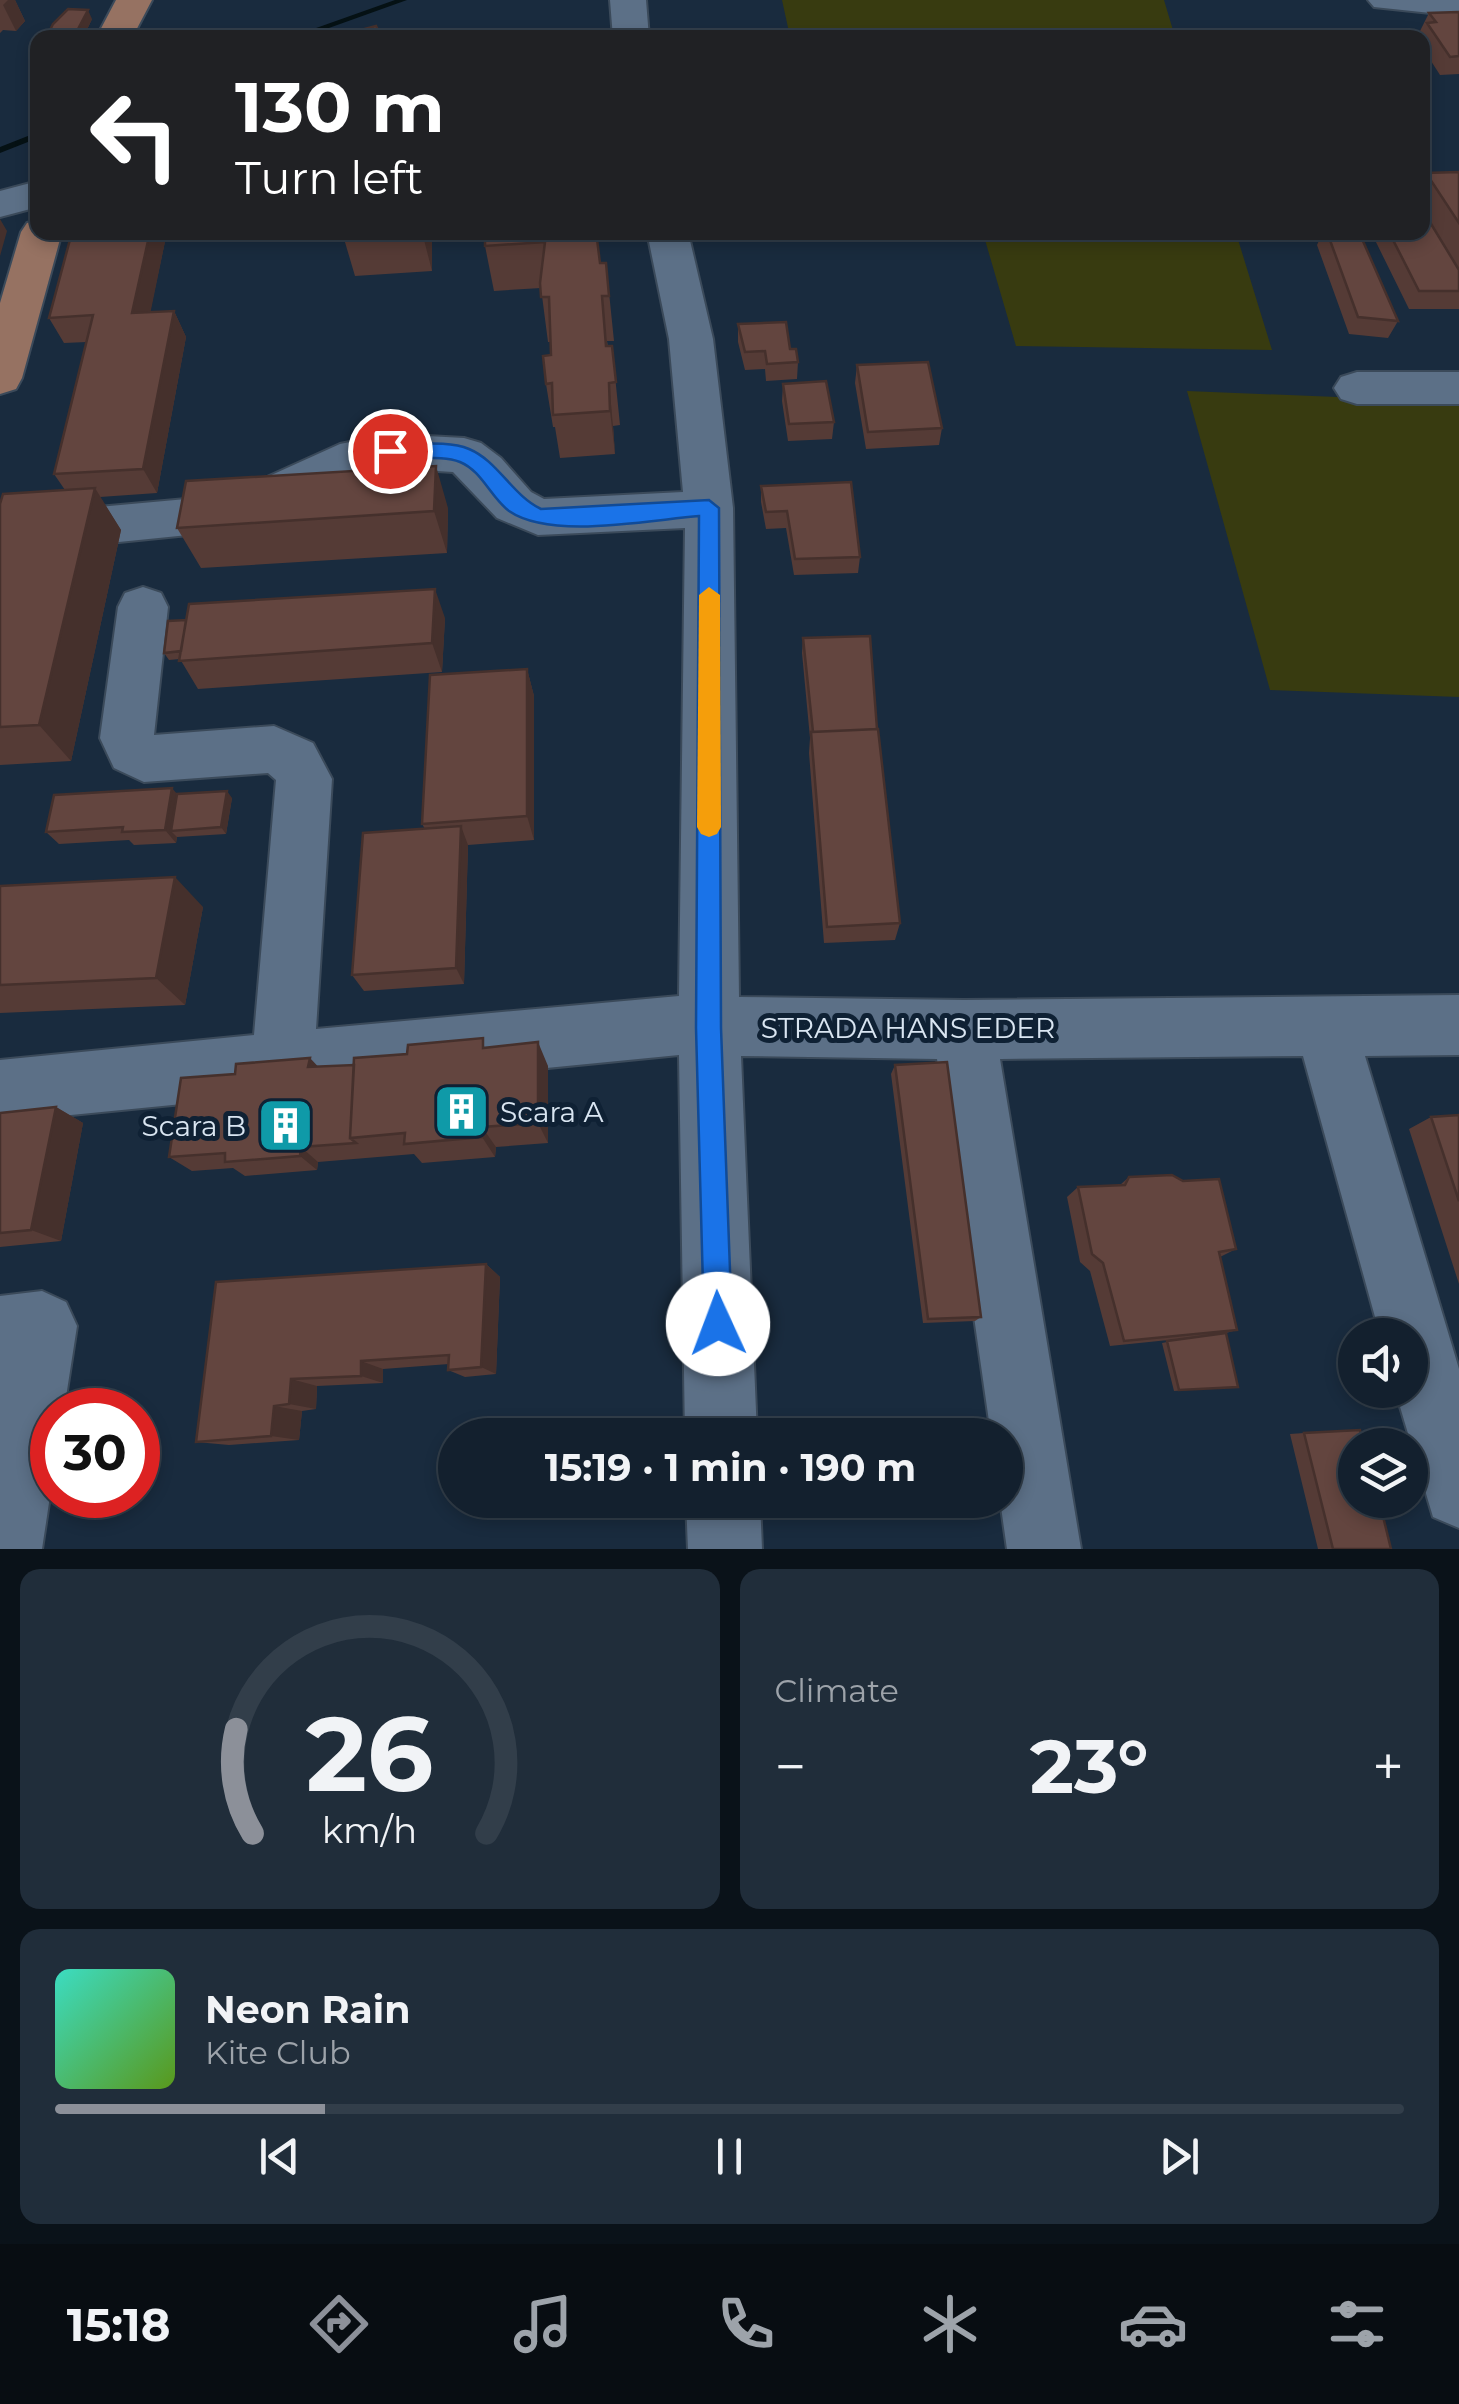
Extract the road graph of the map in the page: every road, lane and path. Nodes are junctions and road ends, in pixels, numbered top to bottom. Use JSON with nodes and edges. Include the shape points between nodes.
{"nodes":[{"id":1,"x":134,"y":0,"type":"edge"},
{"id":2,"x":628,"y":0,"type":"edge"},
{"id":3,"x":1386,"y":0,"type":"edge"},
{"id":4,"x":1459,"y":5,"type":"edge"},
{"id":5,"x":118,"y":30,"type":"edge"},
{"id":6,"x":630,"y":30,"type":"edge"},
{"id":7,"x":30,"y":196,"type":"edge"},
{"id":8,"x":0,"y":204,"type":"edge"},
{"id":9,"x":40,"y":240,"type":"edge"},
{"id":10,"x":669,"y":240,"type":"edge"},
{"id":11,"x":0,"y":378,"type":"edge"},
{"id":12,"x":1357,"y":388,"type":"dead end"},
{"id":13,"x":1459,"y":388,"type":"edge"},
{"id":14,"x":709,"y":508,"type":"junction"},
{"id":15,"x":0,"y":535,"type":"edge"},
{"id":16,"x":143,"y":607,"type":"dead end"},
{"id":17,"x":1459,"y":1025,"type":"edge"},
{"id":18,"x":709,"y":1028,"type":"junction"},
{"id":19,"x":1326,"y":1028,"type":"junction"},
{"id":20,"x":964,"y":1030,"type":"junction"},
{"id":21,"x":283,"y":1062,"type":"junction"},
{"id":22,"x":0,"y":1091,"type":"edge"},
{"id":23,"x":0,"y":1331,"type":"edge"},
{"id":24,"x":720,"y":1418,"type":"edge"},
{"id":25,"x":1459,"y":1491,"type":"edge"},
{"id":26,"x":724,"y":1518,"type":"edge"},
{"id":27,"x":5,"y":1549,"type":"edge"},
{"id":28,"x":725,"y":1549,"type":"edge"},
{"id":29,"x":1044,"y":1549,"type":"edge"}],
"edges":[{"from":1,"to":5,"type":"main road"},
{"from":2,"to":6,"type":"street"},
{"from":3,"to":4,"type":"street"},
{"from":7,"to":8,"type":"street"},
{"from":9,"to":11,"type":"main road"},
{"from":10,"to":14,"type":"street","via":[[691,339]]},
{"from":12,"to":13,"type":"street"},
{"from":14,"to":15,"type":"street","via":[[538,516],[514,505],[464,455],[390,451],[357,456],[271,496],[208,515]]},
{"from":14,"to":18,"type":"street"},
{"from":16,"to":21,"type":"street","via":[[127,738],[133,752],[144,758],[274,749],[294,760],[304,779]]},
{"from":17,"to":19,"type":"street","name":"STRADA HANS EDER"},
{"from":18,"to":20,"type":"street","name":"STRADA HANS EDER"},
{"from":18,"to":21,"type":"street","name":"STRADA HANS EDER","via":[[653,1026]]},
{"from":18,"to":24,"type":"street"},
{"from":19,"to":20,"type":"street","name":"STRADA HANS EDER"},
{"from":19,"to":25,"type":"street"},
{"from":20,"to":29,"type":"street"},
{"from":21,"to":22,"type":"street","name":"STRADA HANS EDER"},
{"from":23,"to":27,"type":"street","via":[[42,1326]]},
{"from":26,"to":28,"type":"street"}]}
